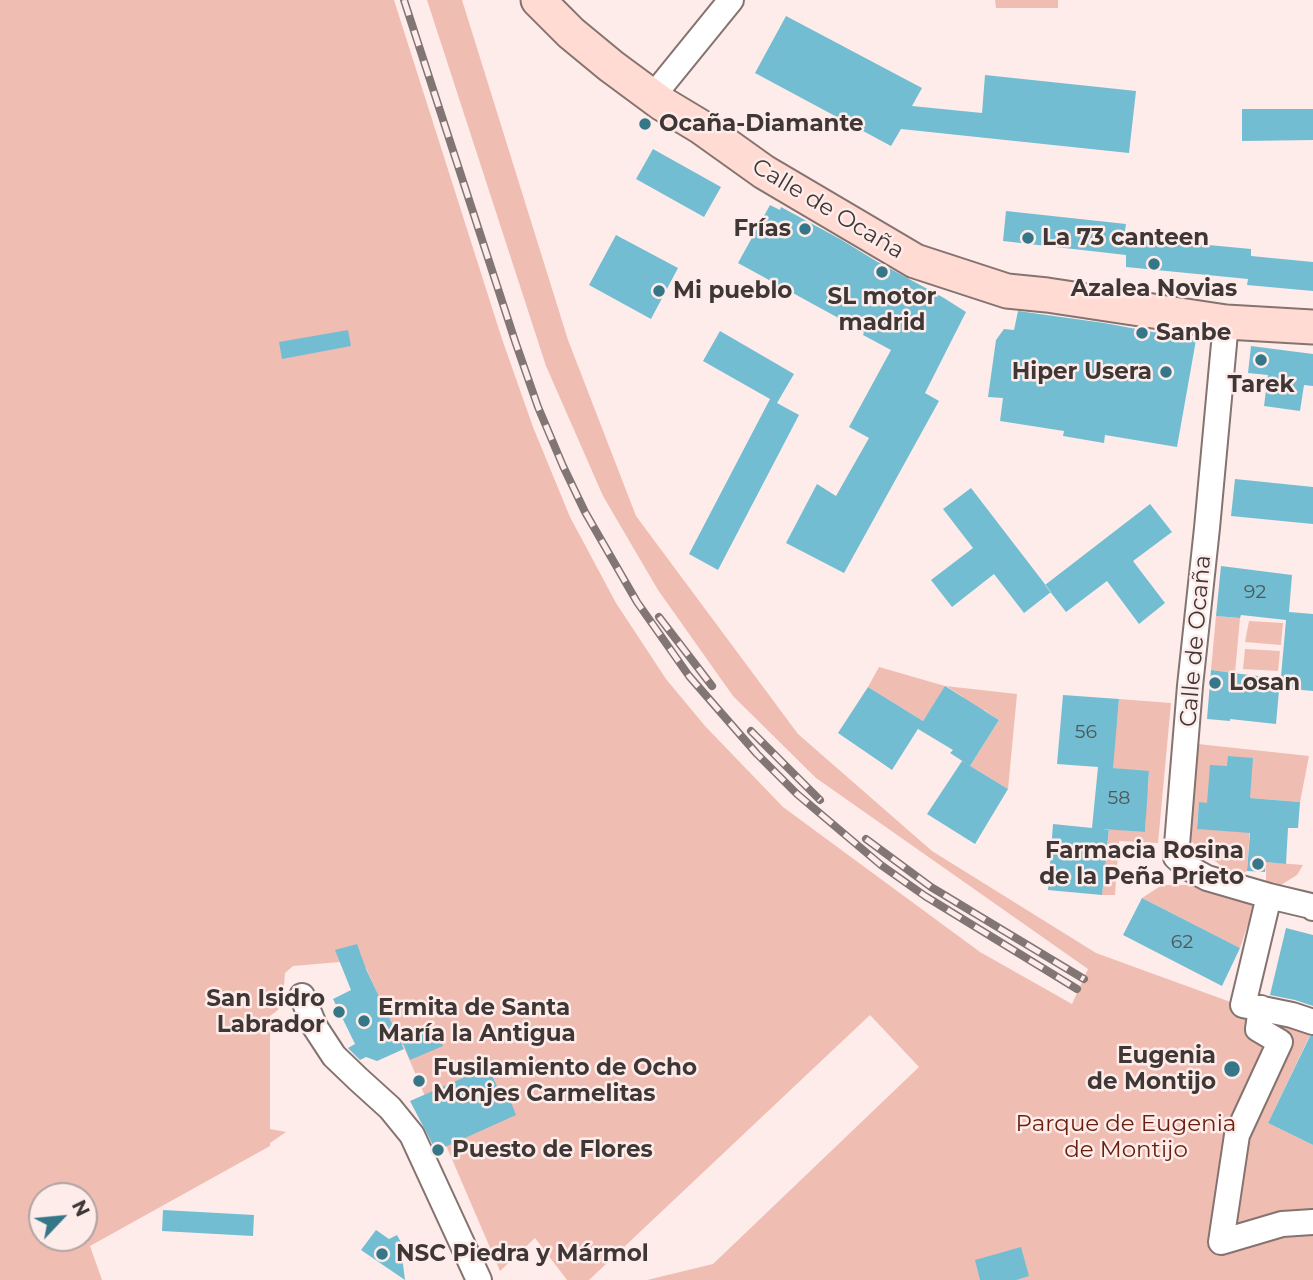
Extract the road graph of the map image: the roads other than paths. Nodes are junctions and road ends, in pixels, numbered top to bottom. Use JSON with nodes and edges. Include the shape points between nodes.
{"nodes":[{"id":1,"x":538,"y":0,"type":"edge"},
{"id":2,"x":731,"y":0,"type":"edge"},
{"id":3,"x":653,"y":96,"type":"junction"},
{"id":4,"x":1226,"y":322,"type":"junction"},
{"id":5,"x":1313,"y":327,"type":"edge"},
{"id":6,"x":1269,"y":896,"type":"junction"},
{"id":7,"x":1312,"y":903,"type":"edge"},
{"id":8,"x":302,"y":996,"type":"dead end"},
{"id":9,"x":1254,"y":999,"type":"junction"},
{"id":10,"x":1303,"y":1018,"type":"edge"},
{"id":11,"x":1313,"y":1222,"type":"edge"},
{"id":12,"x":479,"y":1280,"type":"edge"}],
"edges":[{"from":1,"to":3,"type":"street","name":"Calle de Ocaña","via":[[571,33]]},
{"from":2,"to":3,"type":"street"},
{"from":3,"to":4,"type":"street","name":"Calle de Ocaña","via":[[764,172],[915,261],[1007,291]]},
{"from":4,"to":5,"type":"street","name":"Calle de Ocaña"},
{"from":4,"to":6,"type":"street","name":"Calle de Ocaña","via":[[1176,857],[1206,878]]},
{"from":6,"to":7,"type":"street","name":"Calle de Ocaña"},
{"from":6,"to":9,"type":"street"},
{"from":8,"to":12,"type":"street","via":[[334,1056],[412,1135]]},
{"from":9,"to":10,"type":"street"},
{"from":9,"to":11,"type":"street","via":[[1258,1030],[1280,1042],[1237,1135],[1221,1242],[1282,1224]]}]}
